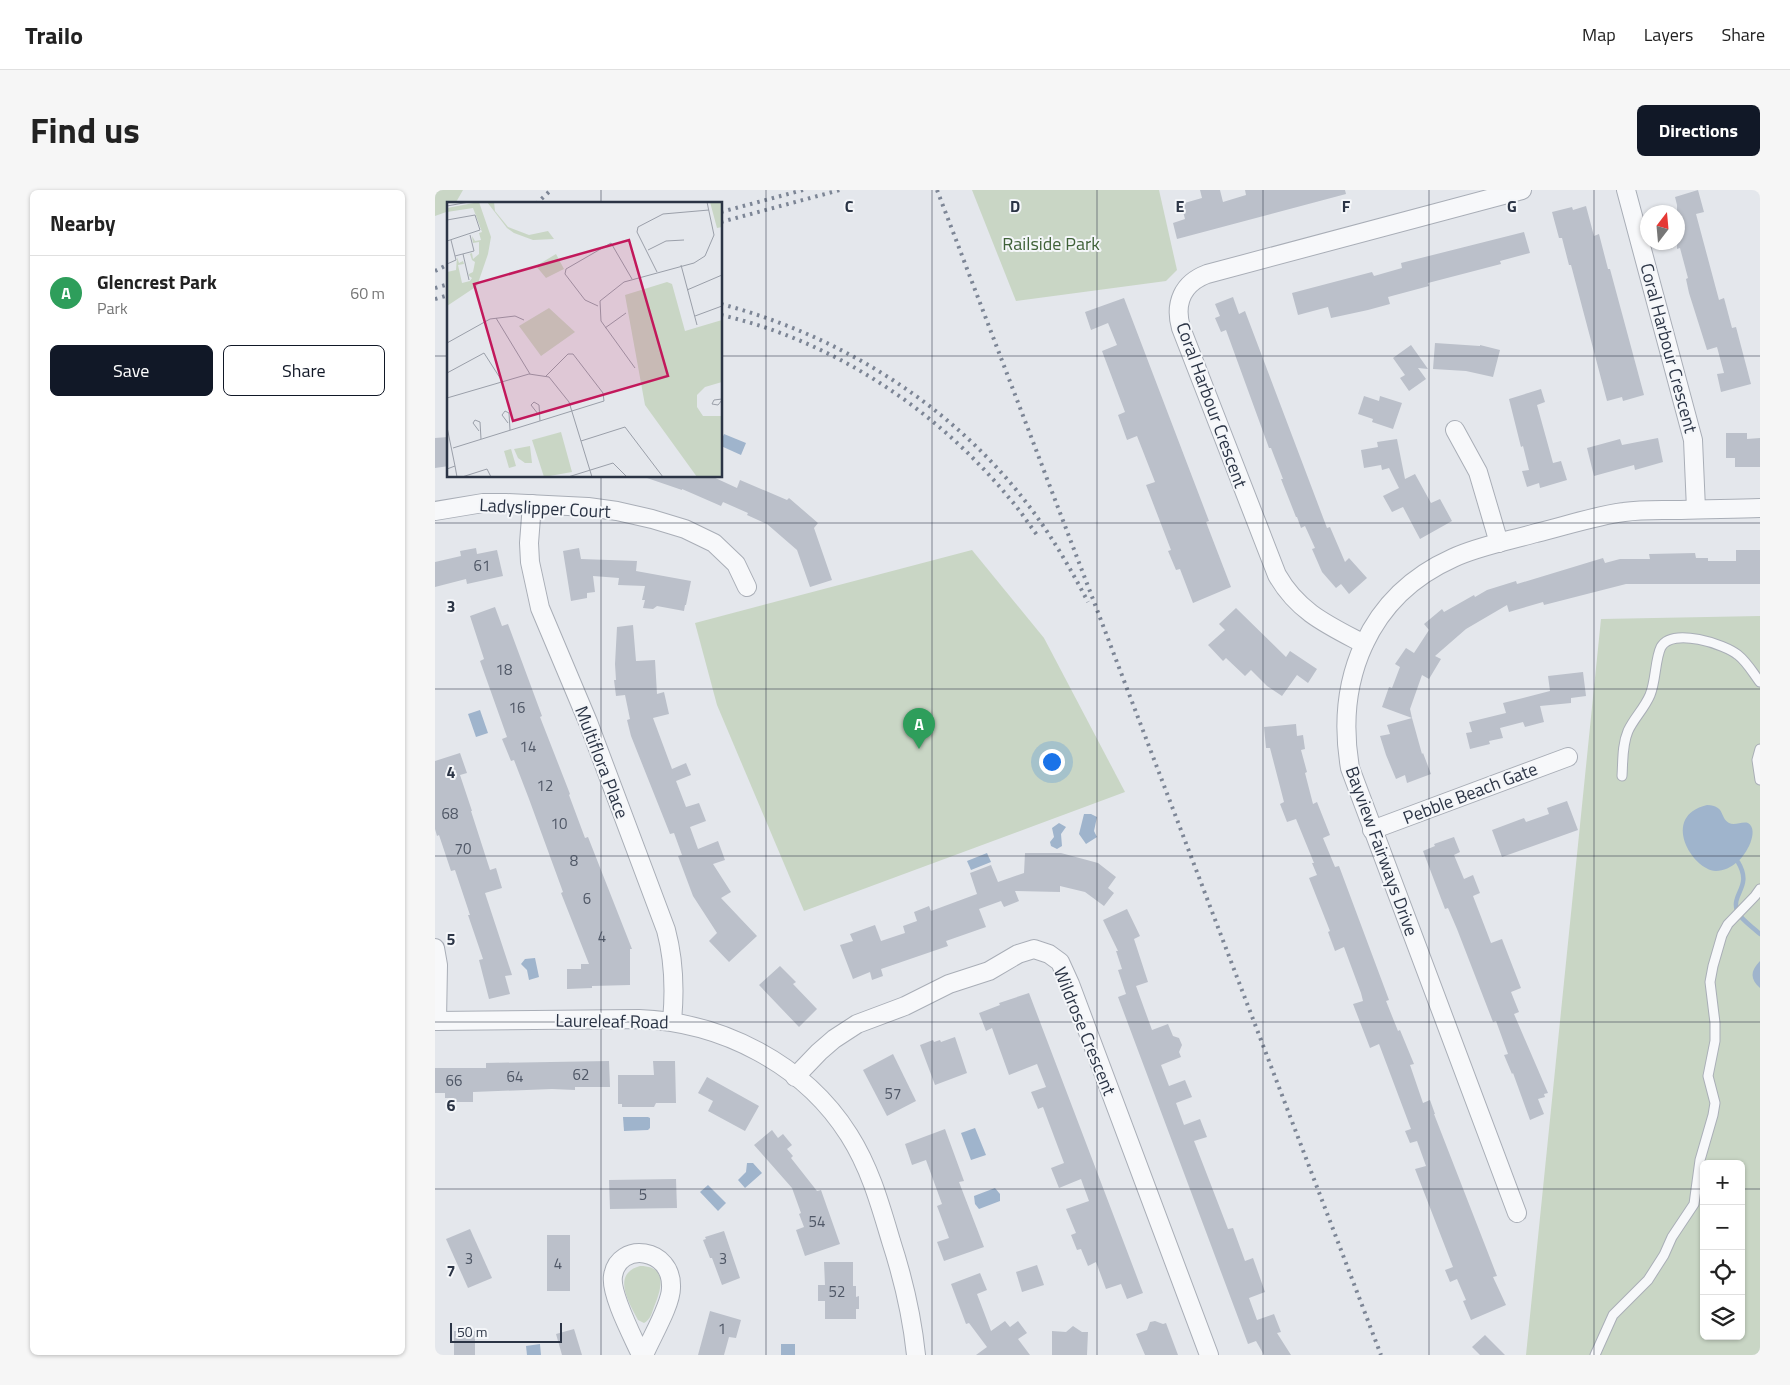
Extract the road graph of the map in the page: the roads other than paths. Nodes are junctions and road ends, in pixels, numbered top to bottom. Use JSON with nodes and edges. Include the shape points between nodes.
{"nodes":[{"id":1,"x":1522,"y":190,"type":"edge"},
{"id":2,"x":1626,"y":190,"type":"edge"},
{"id":3,"x":1455,"y":430,"type":"dead end"},
{"id":4,"x":532,"y":504,"type":"junction"},
{"id":5,"x":1760,"y":508,"type":"edge"},
{"id":6,"x":1696,"y":509,"type":"junction"},
{"id":7,"x":435,"y":511,"type":"edge"},
{"id":8,"x":1499,"y":544,"type":"junction"},
{"id":9,"x":747,"y":587,"type":"dead end"},
{"id":10,"x":1364,"y":644,"type":"junction"},
{"id":11,"x":1760,"y":682,"type":"edge"},
{"id":12,"x":1760,"y":749,"type":"edge"},
{"id":13,"x":1568,"y":757,"type":"dead end"},
{"id":14,"x":1621,"y":776,"type":"dead end"},
{"id":15,"x":1760,"y":780,"type":"edge"},
{"id":16,"x":1372,"y":830,"type":"junction"},
{"id":17,"x":1760,"y":889,"type":"edge"},
{"id":18,"x":435,"y":948,"type":"edge"},
{"id":19,"x":436,"y":1021,"type":"edge"},
{"id":20,"x":672,"y":1022,"type":"junction"},
{"id":21,"x":795,"y":1077,"type":"junction"},
{"id":22,"x":1517,"y":1213,"type":"dead end"},
{"id":23,"x":642,"y":1355,"type":"edge"},
{"id":24,"x":916,"y":1355,"type":"edge"},
{"id":25,"x":1209,"y":1355,"type":"edge"},
{"id":26,"x":1595,"y":1355,"type":"edge"}],
"edges":[{"from":1,"to":10,"type":"street","name":"Coral Harbour Crescent","via":[[1207,274],[1192,282],[1182,294],[1178,312],[1181,328],[1277,575],[1285,590],[1306,611]]},
{"from":2,"to":6,"type":"street","name":"Coral Harbour Crescent","via":[[1693,440]]},
{"from":3,"to":8,"type":"street","via":[[1479,472]]},
{"from":4,"to":7,"type":"street","name":"Ladyslipper Court","via":[[483,503]]},
{"from":4,"to":9,"type":"street","name":"Ladyslipper Court","via":[[617,511],[685,529],[714,543],[736,564]]},
{"from":4,"to":20,"type":"street","name":"Multiflora Place","via":[[529,543],[540,608],[588,722],[665,930],[673,975]]},
{"from":5,"to":6,"type":"street","name":"Bayview Fairways Drive"},
{"from":6,"to":8,"type":"street","name":"Bayview Fairways Drive","via":[[1601,516]]},
{"from":8,"to":10,"type":"street","name":"Bayview Fairways Drive","via":[[1452,558],[1409,586],[1391,604]]},
{"from":10,"to":16,"type":"street","name":"Bayview Fairways Drive","via":[[1349,689],[1346,737],[1352,776]]},
{"from":11,"to":14,"type":"lane","via":[[1744,661],[1728,649],[1683,638],[1667,640],[1661,646],[1650,694],[1625,739]]},
{"from":12,"to":15,"type":"lane","via":[[1757,760]]},
{"from":13,"to":16,"type":"street","name":"Pebble Beach Gate"},
{"from":16,"to":22,"type":"street","name":"Bayview Fairways Drive"},
{"from":17,"to":26,"type":"lane","via":[[1734,916],[1722,935],[1710,982],[1715,1042],[1708,1076],[1715,1103],[1700,1160],[1694,1204],[1648,1280],[1613,1315]]},
{"from":18,"to":19,"type":"street","via":[[438,966]]},
{"from":19,"to":20,"type":"street","name":"Laureleaf Road","via":[[639,1019]]},
{"from":20,"to":21,"type":"street","name":"Laureleaf Road","via":[[705,1029],[742,1043]]},
{"from":21,"to":24,"type":"street","name":"Laureleaf Road","via":[[834,1114],[868,1170],[902,1278],[912,1319]]},
{"from":21,"to":25,"type":"street","name":"Wildrose Crescent","via":[[834,1039],[857,1024],[905,1006],[949,984],[989,971],[1018,954],[1033,949],[1049,954],[1060,962],[1070,984]]},
{"from":23,"to":23,"type":"street","via":[[666,1307],[671,1289],[670,1273],[665,1264],[653,1255],[642,1253],[623,1259],[612,1277],[614,1292]]}]}
